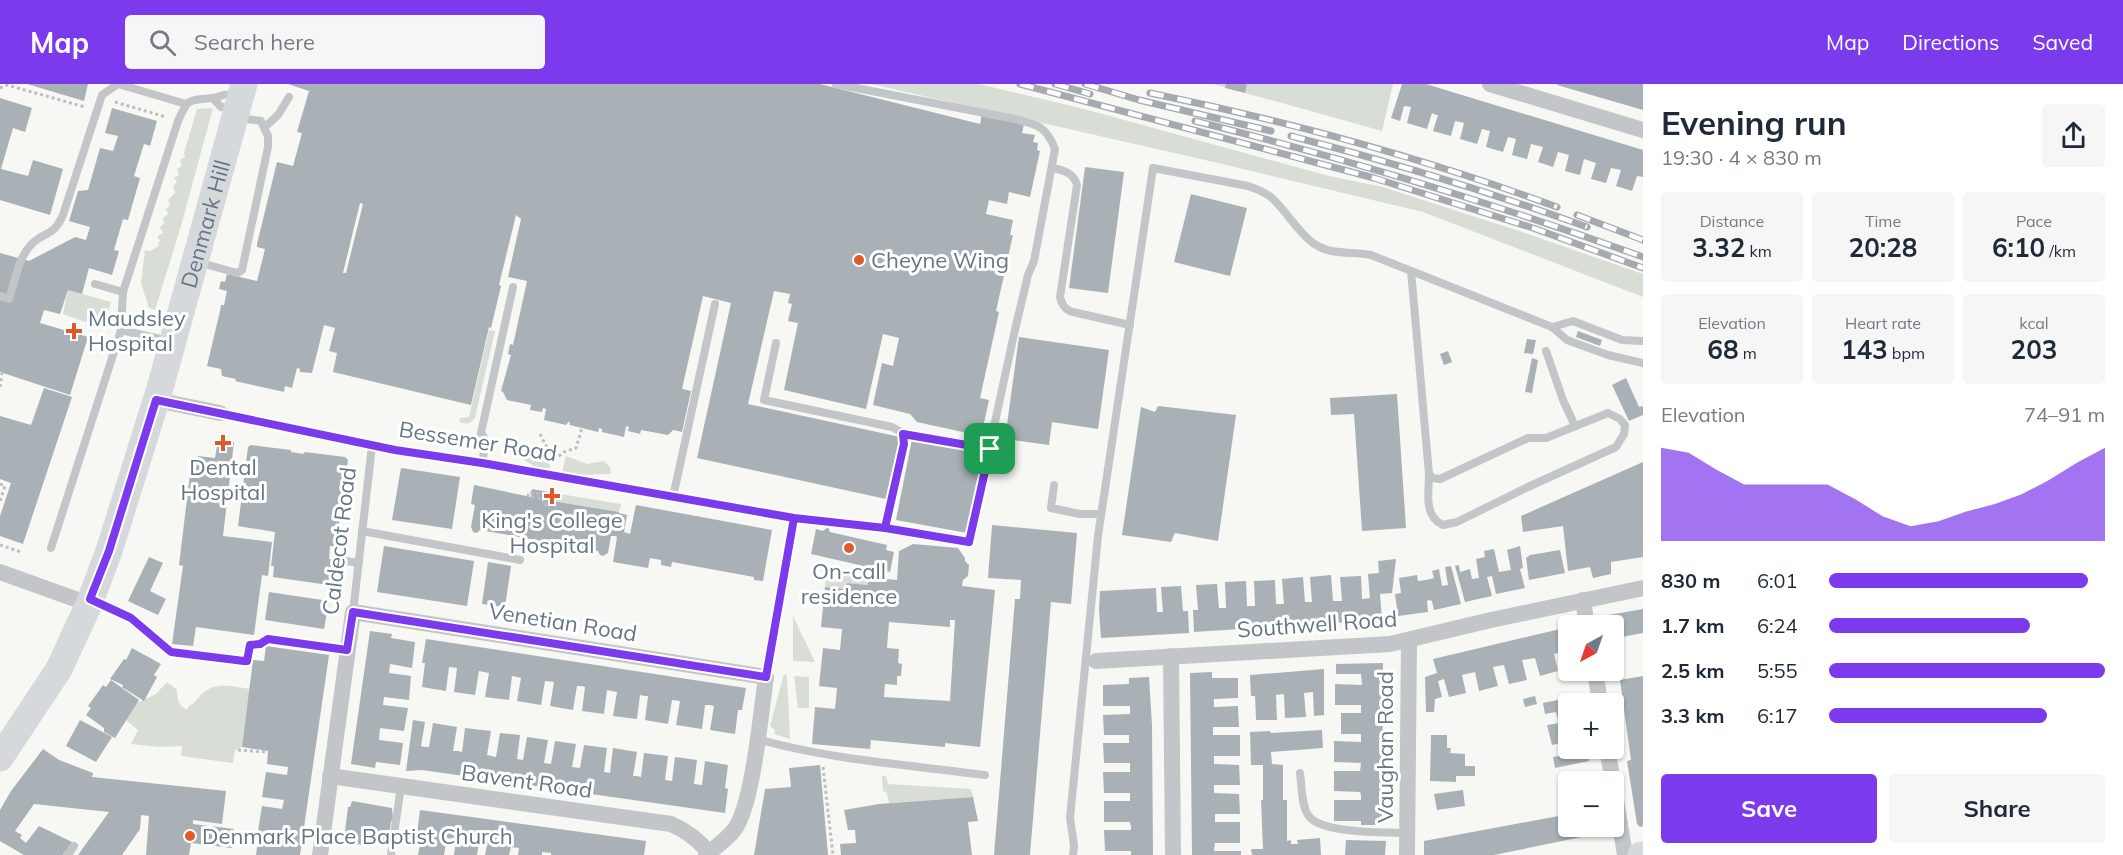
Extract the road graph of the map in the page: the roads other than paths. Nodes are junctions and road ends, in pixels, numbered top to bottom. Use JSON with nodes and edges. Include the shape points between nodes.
{"nodes":[{"id":1,"x":118,"y":84,"type":"edge"},
{"id":2,"x":836,"y":84,"type":"edge"},
{"id":3,"x":1490,"y":84,"type":"edge"},
{"id":4,"x":289,"y":97,"type":"dead end"},
{"id":5,"x":240,"y":102,"type":"edge"},
{"id":6,"x":186,"y":104,"type":"junction"},
{"id":7,"x":265,"y":127,"type":"junction"},
{"id":8,"x":1643,"y":130,"type":"edge"},
{"id":9,"x":1052,"y":168,"type":"junction"},
{"id":10,"x":195,"y":261,"type":"junction"},
{"id":11,"x":1411,"y":271,"type":"junction"},
{"id":12,"x":95,"y":284,"type":"dead end"},
{"id":13,"x":513,"y":287,"type":"dead end"},
{"id":14,"x":123,"y":292,"type":"junction"},
{"id":15,"x":0,"y":296,"type":"edge"},
{"id":16,"x":715,"y":304,"type":"dead end"},
{"id":17,"x":1130,"y":325,"type":"junction"},
{"id":18,"x":1552,"y":327,"type":"junction"},
{"id":19,"x":121,"y":330,"type":"junction"},
{"id":20,"x":1643,"y":341,"type":"edge"},
{"id":21,"x":172,"y":342,"type":"junction"},
{"id":22,"x":776,"y":343,"type":"dead end"},
{"id":23,"x":1546,"y":351,"type":"dead end"},
{"id":24,"x":1643,"y":363,"type":"edge"},
{"id":25,"x":156,"y":400,"type":"junction"},
{"id":26,"x":220,"y":413,"type":"joint"},
{"id":27,"x":1575,"y":426,"type":"junction"},
{"id":28,"x":372,"y":446,"type":"junction"},
{"id":29,"x":482,"y":463,"type":"junction"},
{"id":30,"x":1429,"y":474,"type":"junction"},
{"id":31,"x":1054,"y":484,"type":"dead end"},
{"id":32,"x":673,"y":497,"type":"junction"},
{"id":33,"x":1101,"y":514,"type":"junction"},
{"id":34,"x":794,"y":518,"type":"junction"},
{"id":35,"x":885,"y":528,"type":"junction"},
{"id":36,"x":362,"y":531,"type":"junction"},
{"id":37,"x":51,"y":548,"type":"dead end"},
{"id":38,"x":339,"y":560,"type":"dead end"},
{"id":39,"x":520,"y":560,"type":"dead end"},
{"id":40,"x":359,"y":563,"type":"junction"},
{"id":41,"x":0,"y":572,"type":"edge"},
{"id":42,"x":1643,"y":588,"type":"edge"},
{"id":43,"x":1583,"y":600,"type":"junction"},
{"id":44,"x":89,"y":601,"type":"junction"},
{"id":45,"x":353,"y":612,"type":"junction"},
{"id":46,"x":1585,"y":615,"type":"edge"},
{"id":47,"x":1409,"y":640,"type":"junction"},
{"id":48,"x":347,"y":650,"type":"junction"},
{"id":49,"x":1171,"y":656,"type":"junction"},
{"id":50,"x":1096,"y":661,"type":"dead end"},
{"id":51,"x":766,"y":677,"type":"junction"},
{"id":52,"x":757,"y":739,"type":"junction"},
{"id":53,"x":0,"y":758,"type":"edge"},
{"id":54,"x":1300,"y":773,"type":"dead end"},
{"id":55,"x":985,"y":775,"type":"dead end"},
{"id":56,"x":330,"y":776,"type":"junction"},
{"id":57,"x":401,"y":786,"type":"junction"},
{"id":58,"x":1407,"y":833,"type":"junction"},
{"id":59,"x":1622,"y":837,"type":"edge"},
{"id":60,"x":74,"y":846,"type":"dead end"},
{"id":61,"x":708,"y":854,"type":"edge"},
{"id":62,"x":68,"y":855,"type":"edge"},
{"id":63,"x":320,"y":855,"type":"edge"},
{"id":64,"x":391,"y":855,"type":"edge"},
{"id":65,"x":1074,"y":855,"type":"edge"},
{"id":66,"x":1173,"y":855,"type":"edge"},
{"id":67,"x":1407,"y":855,"type":"edge"},
{"id":68,"x":1625,"y":855,"type":"edge"}],
"edges":[{"from":1,"to":6,"type":"lane"},
{"from":1,"to":15,"type":"lane","via":[[102,95],[58,227],[29,246],[22,256],[9,299]]},
{"from":2,"to":9,"type":"lane","via":[[1041,126],[1055,149]]},
{"from":3,"to":8,"type":"street"},
{"from":4,"to":7,"type":"lane"},
{"from":5,"to":6,"type":"lane","via":[[221,106],[213,98],[192,99]]},
{"from":5,"to":7,"type":"lane"},
{"from":5,"to":10,"type":"main road","name":"Denmark Hill"},
{"from":6,"to":14,"type":"lane"},
{"from":7,"to":10,"type":"lane","via":[[268,147],[242,270],[237,273]]},
{"from":9,"to":17,"type":"lane","via":[[1071,175],[1077,185],[1061,304],[1073,312]]},
{"from":9,"to":35,"type":"lane","name":"Bessemer Road","via":[[969,542]]},
{"from":10,"to":21,"type":"main road","name":"Denmark Hill"},
{"from":11,"to":17,"type":"lane","via":[[1371,255],[1336,253],[1313,243],[1263,191],[1153,168]]},
{"from":11,"to":18,"type":"lane"},
{"from":11,"to":30,"type":"lane"},
{"from":12,"to":14,"type":"lane"},
{"from":13,"to":29,"type":"lane","via":[[481,433],[486,440]]},
{"from":14,"to":19,"type":"lane"},
{"from":16,"to":32,"type":"lane"},
{"from":17,"to":33,"type":"lane"},
{"from":18,"to":20,"type":"lane","via":[[1573,321],[1622,340]]},
{"from":18,"to":24,"type":"lane","via":[[1567,340],[1608,356]]},
{"from":19,"to":21,"type":"lane"},
{"from":19,"to":37,"type":"lane"},
{"from":21,"to":25,"type":"main road","name":"Denmark Hill"},
{"from":22,"to":35,"type":"lane","via":[[764,400],[891,427],[903,434]]},
{"from":23,"to":27,"type":"lane"},
{"from":25,"to":26,"type":"street","name":"Bessemer Road"},
{"from":25,"to":44,"type":"main road","name":"Denmark Hill","via":[[109,551]]},
{"from":26,"to":28,"type":"lane","name":"Bessemer Road"},
{"from":27,"to":30,"type":"lane","via":[[1546,438],[1528,438],[1440,479]]},
{"from":27,"to":30,"type":"lane","via":[[1608,413],[1620,419],[1626,429],[1616,447],[1457,522],[1436,522],[1429,510]]},
{"from":28,"to":29,"type":"lane","name":"Bessemer Road"},
{"from":28,"to":36,"type":"lane","name":"Caldecot Road"},
{"from":29,"to":32,"type":"lane","name":"Bessemer Road"},
{"from":31,"to":33,"type":"lane","via":[[1051,508]]},
{"from":32,"to":34,"type":"lane","name":"Bessemer Road"},
{"from":33,"to":65,"type":"lane","via":[[1070,818]]},
{"from":34,"to":35,"type":"lane","name":"Bessemer Road"},
{"from":34,"to":51,"type":"lane"},
{"from":36,"to":39,"type":"lane"},
{"from":36,"to":40,"type":"lane","name":"Caldecot Road"},
{"from":38,"to":40,"type":"lane"},
{"from":40,"to":45,"type":"lane","name":"Caldecot Road"},
{"from":41,"to":44,"type":"street"},
{"from":42,"to":43,"type":"street","name":"Southwell Road"},
{"from":43,"to":46,"type":"street"},
{"from":43,"to":47,"type":"street","name":"Southwell Road"},
{"from":44,"to":48,"type":"lane","via":[[131,618],[171,652],[247,661],[250,645],[268,639]]},
{"from":44,"to":53,"type":"main road","name":"Denmark Hill","via":[[58,669]]},
{"from":45,"to":48,"type":"street","name":"Caldecot Road"},
{"from":45,"to":51,"type":"street","name":"Venetian Road"},
{"from":47,"to":49,"type":"street","name":"Southwell Road"},
{"from":47,"to":58,"type":"street","name":"Vaughan Road"},
{"from":48,"to":56,"type":"street","name":"Caldecot Road"},
{"from":49,"to":50,"type":"street","name":"Southwell Road"},
{"from":49,"to":66,"type":"street"},
{"from":51,"to":52,"type":"street"},
{"from":52,"to":55,"type":"lane","via":[[831,755]]},
{"from":52,"to":61,"type":"street","via":[[744,812],[734,830]]},
{"from":54,"to":58,"type":"lane","via":[[1306,809],[1314,822],[1332,828]]},
{"from":56,"to":57,"type":"street","name":"Bavent Road"},
{"from":56,"to":63,"type":"street","name":"Caldecot Road"},
{"from":57,"to":61,"type":"street","name":"Bavent Road","via":[[671,824],[687,831]]},
{"from":57,"to":64,"type":"lane"},
{"from":58,"to":67,"type":"street","name":"Vaughan Road"},
{"from":59,"to":68,"type":"street"},
{"from":60,"to":62,"type":"lane"}]}
